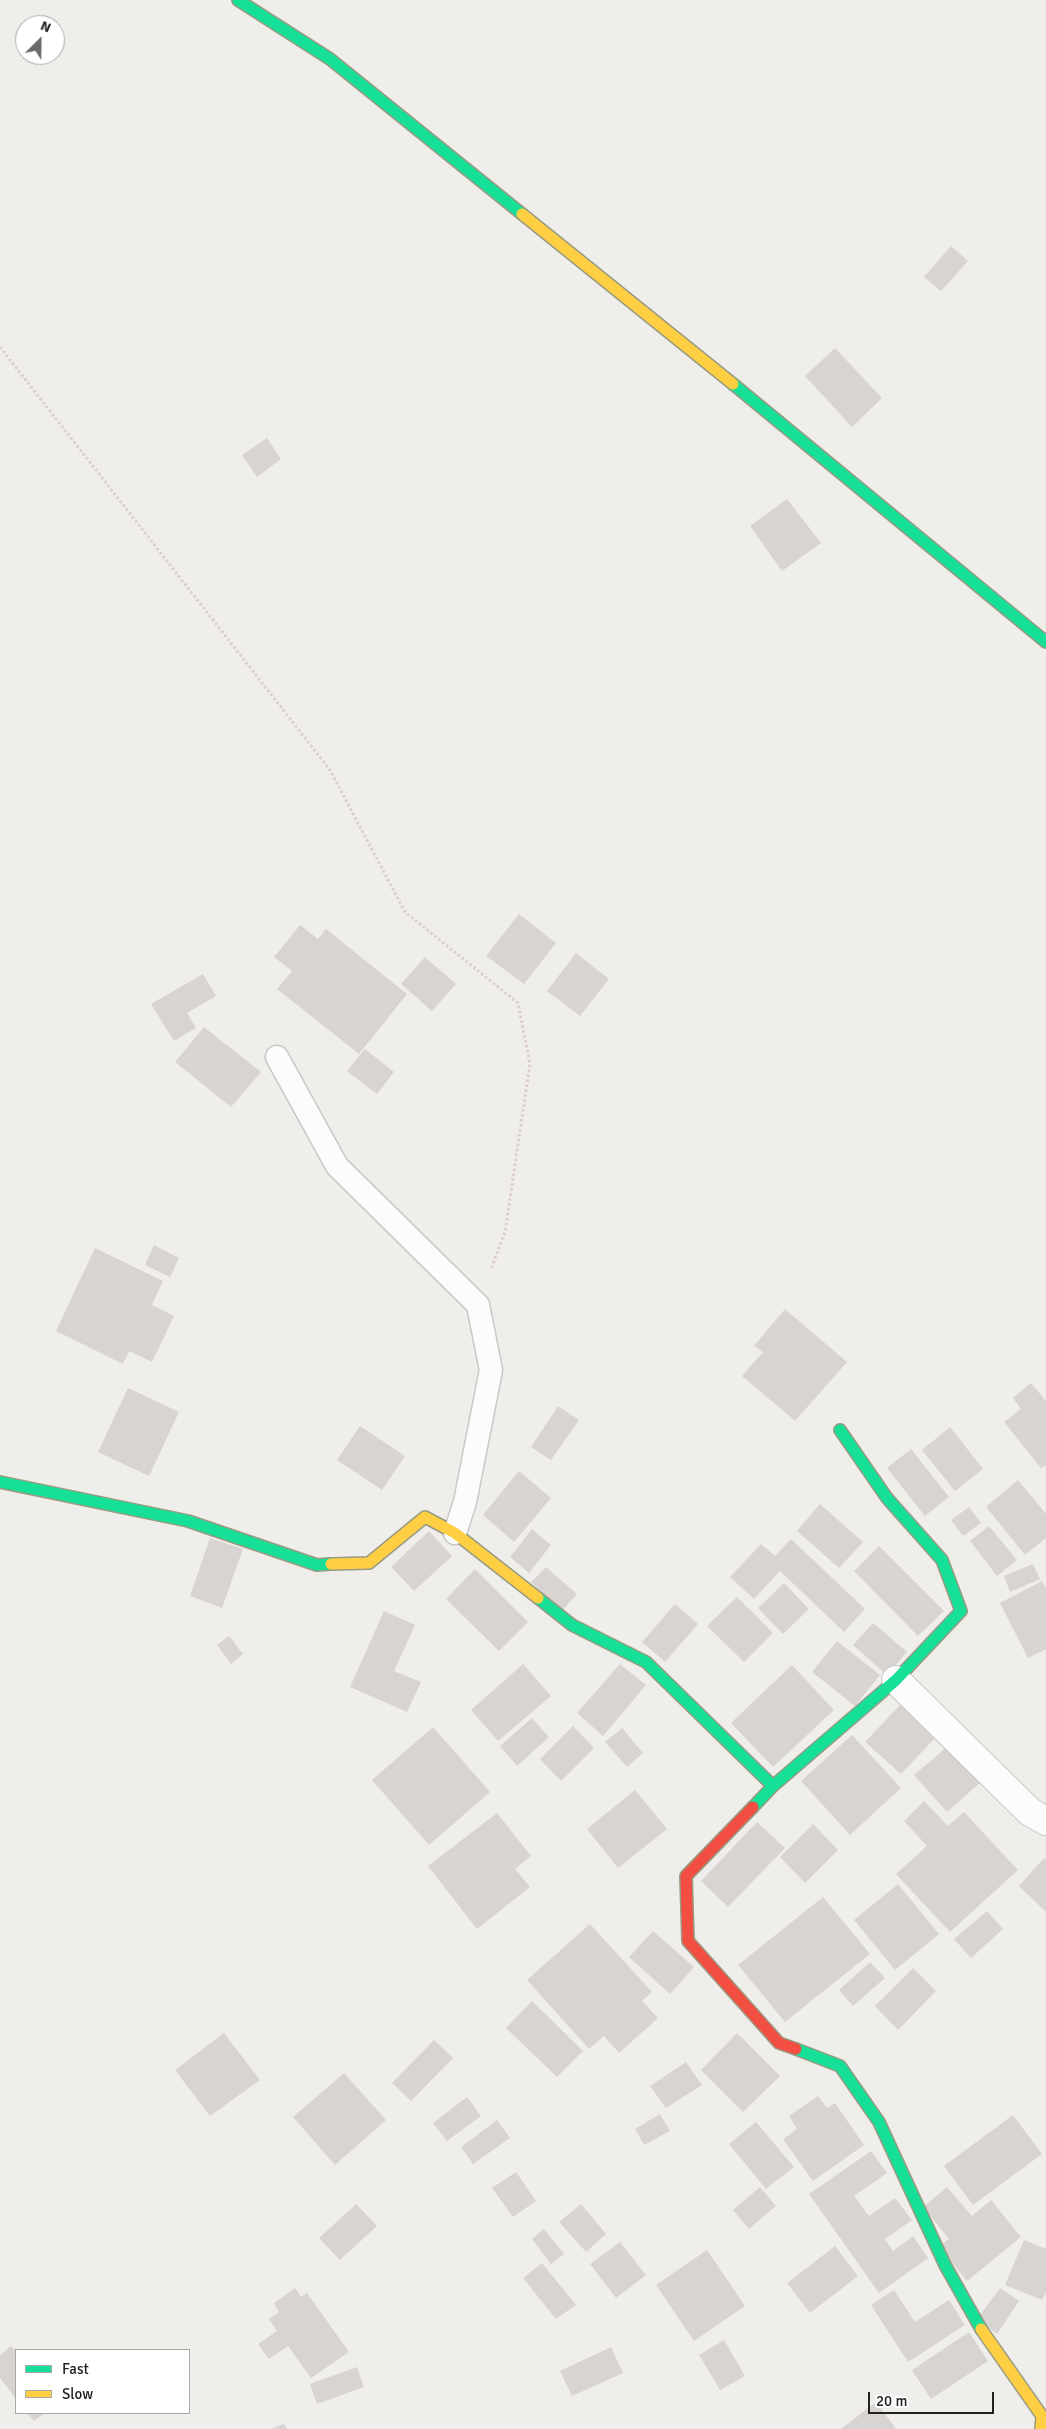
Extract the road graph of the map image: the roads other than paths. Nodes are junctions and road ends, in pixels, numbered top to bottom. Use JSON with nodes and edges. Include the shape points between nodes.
{"nodes":[{"id":1,"x":238,"y":0,"type":"edge"},
{"id":2,"x":1046,"y":642,"type":"edge"},
{"id":3,"x":277,"y":1057,"type":"dead end"},
{"id":4,"x":840,"y":1430,"type":"dead end"},
{"id":5,"x":0,"y":1482,"type":"edge"},
{"id":6,"x":455,"y":1534,"type":"junction"},
{"id":7,"x":896,"y":1680,"type":"junction"},
{"id":8,"x":773,"y":1786,"type":"junction"},
{"id":9,"x":1046,"y":1821,"type":"edge"},
{"id":10,"x":1041,"y":2429,"type":"edge"}],
"edges":[{"from":1,"to":2,"type":"street","via":[[337,65],[822,456]]},
{"from":3,"to":6,"type":"lane","via":[[337,1166],[478,1306],[490,1370],[465,1502]]},
{"from":4,"to":7,"type":"street","via":[[887,1498],[942,1560],[961,1610]]},
{"from":5,"to":6,"type":"street","via":[[188,1521],[317,1565],[369,1563],[425,1517]]},
{"from":6,"to":8,"type":"street","via":[[572,1625],[646,1662]]},
{"from":7,"to":8,"type":"street"},
{"from":7,"to":9,"type":"street","via":[[1030,1812]]},
{"from":8,"to":10,"type":"street","via":[[686,1876],[688,1941],[779,2044],[840,2066],[879,2122],[945,2265],[984,2334],[1042,2416]]}]}
